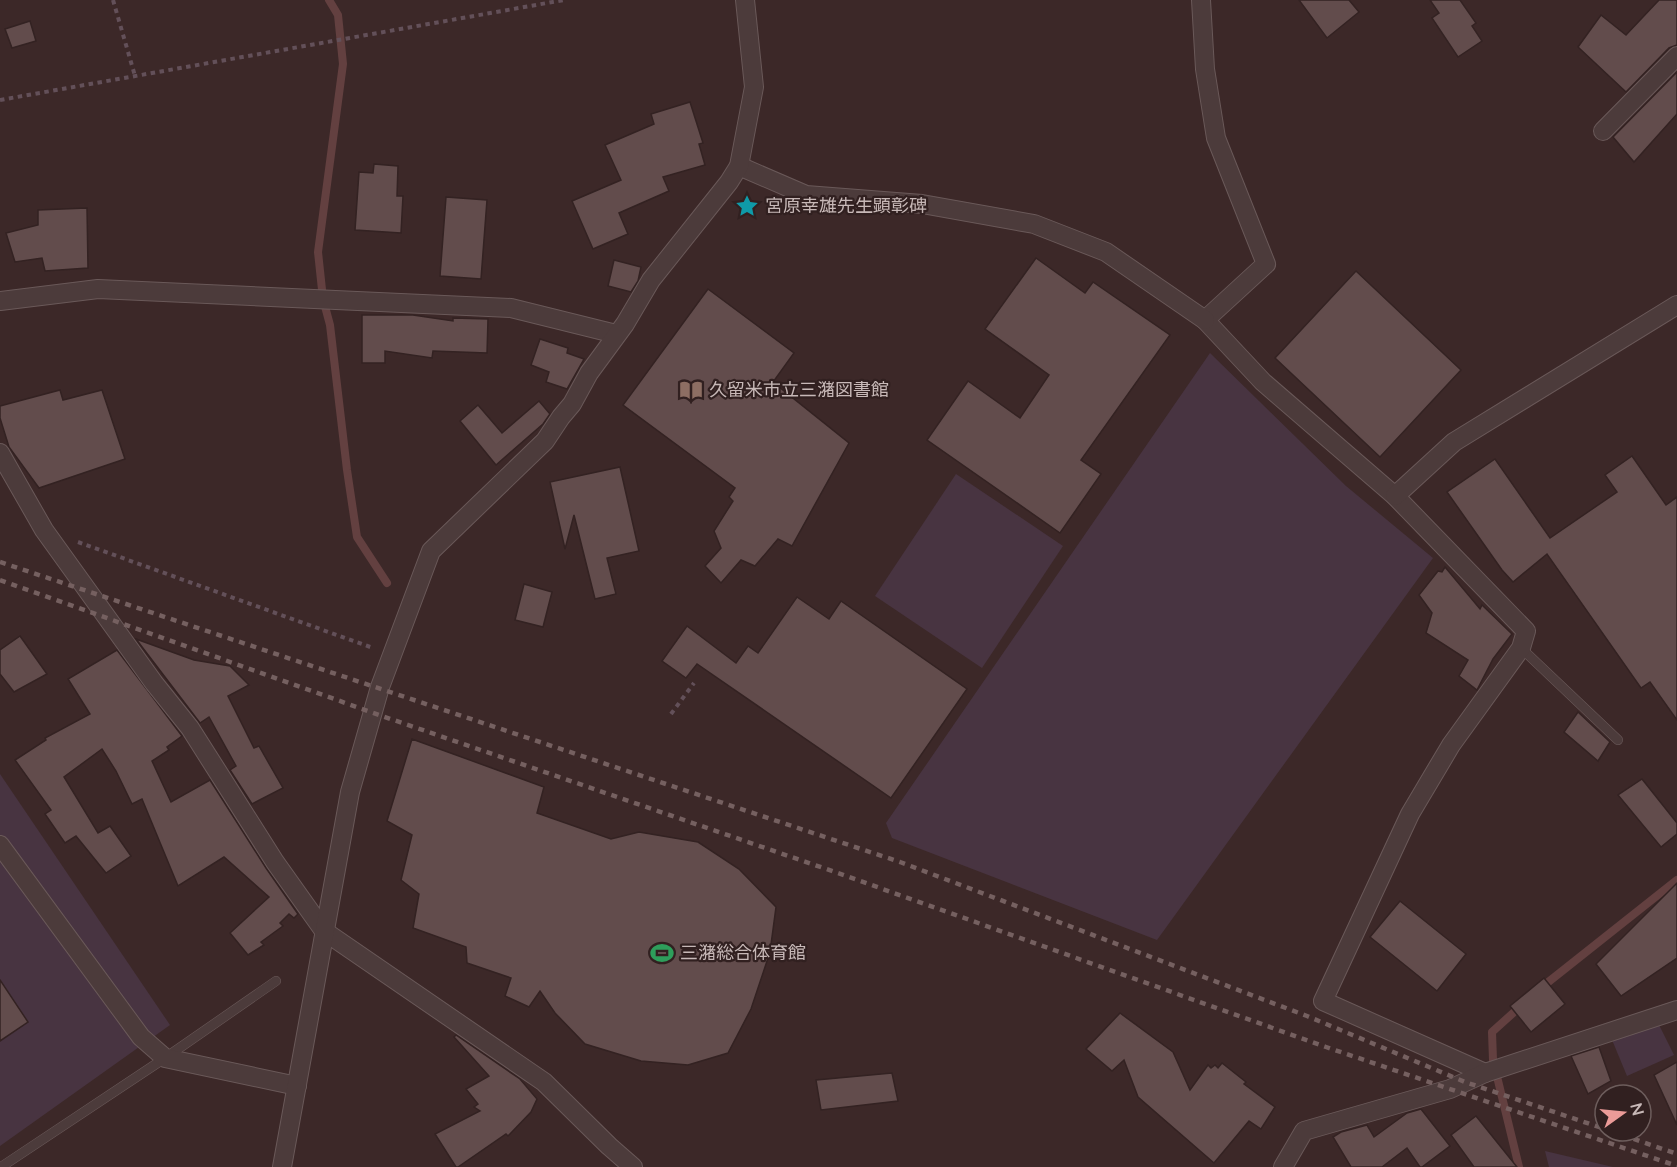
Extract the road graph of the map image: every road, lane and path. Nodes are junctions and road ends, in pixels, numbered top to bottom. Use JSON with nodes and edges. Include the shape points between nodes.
{"nodes":[{"id":1,"x":113,"y":0,"type":"edge"},
{"id":2,"x":564,"y":0,"type":"edge"},
{"id":3,"x":745,"y":0,"type":"edge"},
{"id":4,"x":1201,"y":0,"type":"edge"},
{"id":5,"x":1677,"y":56,"type":"edge"},
{"id":6,"x":135,"y":76,"type":"junction"},
{"id":7,"x":0,"y":100,"type":"edge"},
{"id":8,"x":1603,"y":131,"type":"dead end"},
{"id":9,"x":739,"y":166,"type":"junction"},
{"id":10,"x":0,"y":301,"type":"edge"},
{"id":11,"x":1677,"y":305,"type":"edge"},
{"id":12,"x":1205,"y":320,"type":"junction"},
{"id":13,"x":616,"y":333,"type":"junction"},
{"id":14,"x":0,"y":453,"type":"edge"},
{"id":15,"x":1395,"y":496,"type":"junction"},
{"id":16,"x":77,"y":542,"type":"dead end"},
{"id":17,"x":1521,"y":648,"type":"junction"},
{"id":18,"x":391,"y":655,"type":"junction"},
{"id":19,"x":694,"y":683,"type":"dead end"},
{"id":20,"x":670,"y":714,"type":"dead end"},
{"id":21,"x":1618,"y":740,"type":"dead end"},
{"id":22,"x":0,"y":845,"type":"edge"},
{"id":23,"x":324,"y":931,"type":"junction"},
{"id":24,"x":276,"y":981,"type":"dead end"},
{"id":25,"x":1677,"y":1010,"type":"edge"},
{"id":26,"x":165,"y":1058,"type":"junction"},
{"id":27,"x":1485,"y":1073,"type":"junction"},
{"id":28,"x":297,"y":1086,"type":"junction"},
{"id":29,"x":1,"y":1167,"type":"edge"},
{"id":30,"x":282,"y":1167,"type":"edge"},
{"id":31,"x":633,"y":1167,"type":"edge"},
{"id":32,"x":1283,"y":1167,"type":"edge"}],
"edges":[{"from":1,"to":6,"type":"path"},
{"from":2,"to":6,"type":"path"},
{"from":3,"to":9,"type":"street","via":[[754,87]]},
{"from":4,"to":12,"type":"street","via":[[1205,69],[1216,138],[1266,264]]},
{"from":5,"to":8,"type":"street"},
{"from":6,"to":7,"type":"path"},
{"from":9,"to":12,"type":"street","via":[[806,195],[922,204],[1034,224],[1106,252]]},
{"from":9,"to":13,"type":"street","via":[[651,280]]},
{"from":10,"to":13,"type":"street","via":[[98,289],[511,308]]},
{"from":11,"to":15,"type":"street","via":[[1454,442]]},
{"from":12,"to":15,"type":"street","via":[[1263,382]]},
{"from":13,"to":18,"type":"street","via":[[545,441],[431,551]]},
{"from":14,"to":23,"type":"street","via":[[44,530],[190,728]]},
{"from":15,"to":17,"type":"street","via":[[1526,631]]},
{"from":16,"to":18,"type":"path"},
{"from":17,"to":21,"type":"lane"},
{"from":17,"to":27,"type":"street","via":[[1451,745],[1410,814],[1323,1001]]},
{"from":18,"to":23,"type":"street","via":[[350,792]]},
{"from":19,"to":20,"type":"path"},
{"from":22,"to":26,"type":"street","via":[[141,1037]]},
{"from":23,"to":28,"type":"street"},
{"from":23,"to":31,"type":"street","via":[[544,1082]]},
{"from":24,"to":26,"type":"lane"},
{"from":25,"to":27,"type":"street"},
{"from":26,"to":28,"type":"street"},
{"from":26,"to":29,"type":"lane"},
{"from":27,"to":32,"type":"street","via":[[1450,1089],[1304,1131]]},
{"from":28,"to":30,"type":"street"}]}
